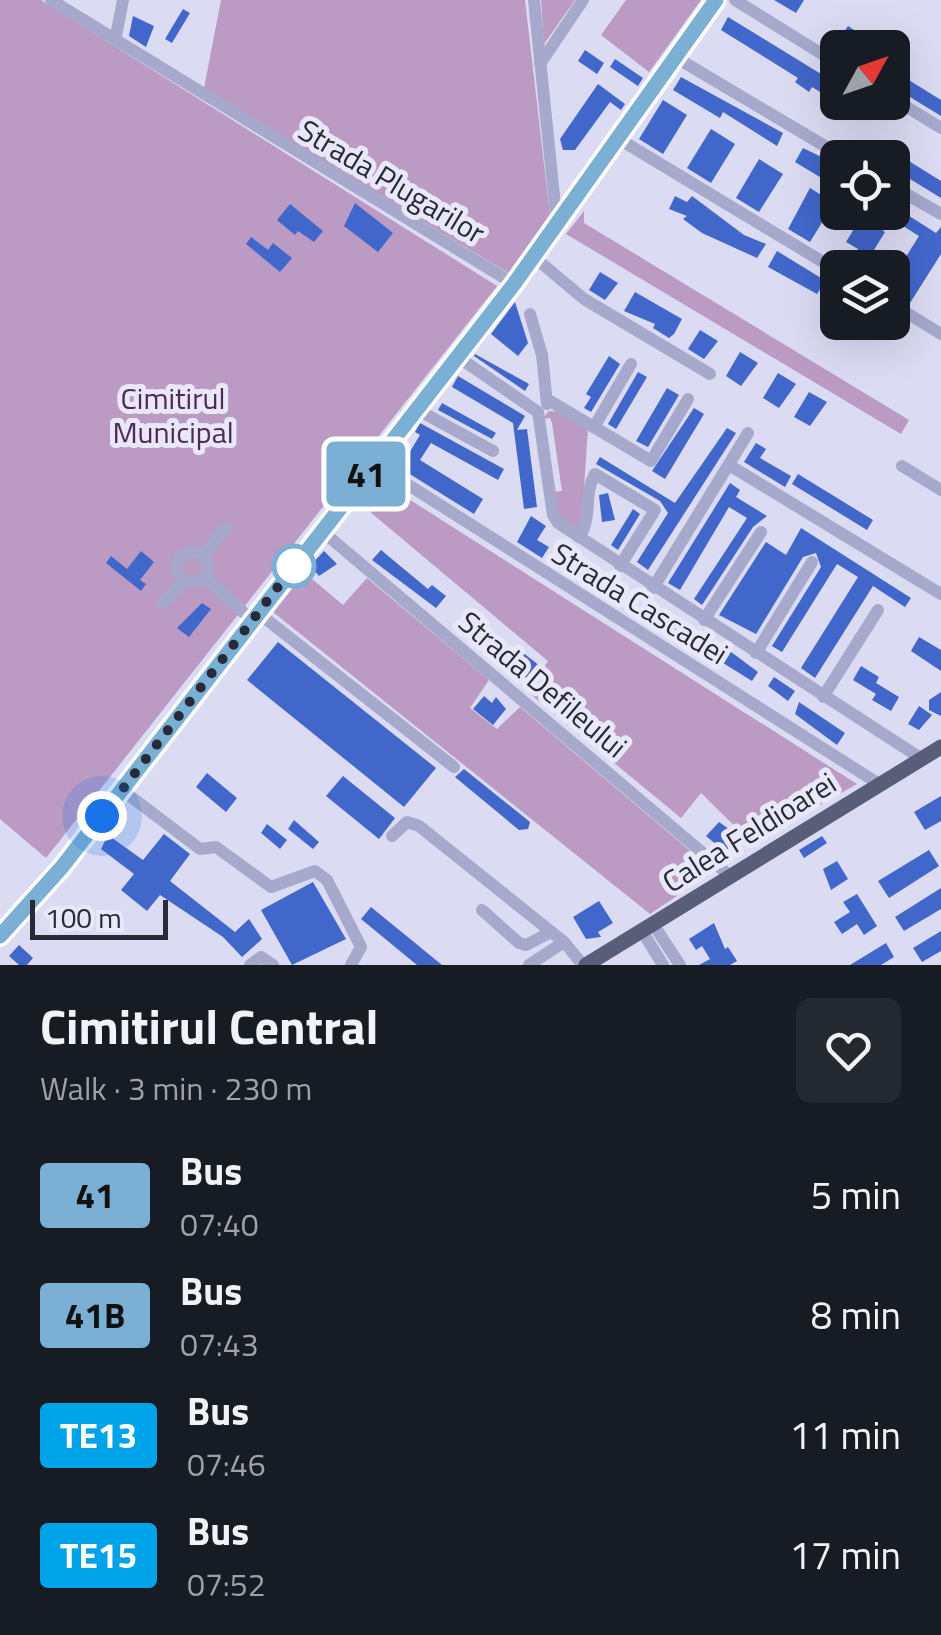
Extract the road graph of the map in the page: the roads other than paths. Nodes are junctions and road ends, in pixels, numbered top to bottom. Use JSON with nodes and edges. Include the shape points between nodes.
{"nodes":[{"id":1,"x":51,"y":0,"type":"edge"},
{"id":2,"x":123,"y":0,"type":"edge"},
{"id":3,"x":534,"y":0,"type":"edge"},
{"id":4,"x":584,"y":0,"type":"edge"},
{"id":5,"x":716,"y":0,"type":"edge"},
{"id":6,"x":735,"y":0,"type":"edge"},
{"id":7,"x":115,"y":41,"type":"junction"},
{"id":8,"x":820,"y":53,"type":"edge"},
{"id":9,"x":675,"y":57,"type":"junction"},
{"id":10,"x":540,"y":64,"type":"junction"},
{"id":11,"x":910,"y":109,"type":"edge"},
{"id":12,"x":941,"y":128,"type":"edge"},
{"id":13,"x":619,"y":139,"type":"junction"},
{"id":14,"x":820,"y":143,"type":"edge"},
{"id":15,"x":910,"y":196,"type":"edge"},
{"id":16,"x":941,"y":214,"type":"edge"},
{"id":17,"x":557,"y":225,"type":"junction"},
{"id":18,"x":534,"y":256,"type":"junction"},
{"id":19,"x":820,"y":259,"type":"edge"},
{"id":20,"x":514,"y":284,"type":"junction"},
{"id":21,"x":530,"y":314,"type":"dead end"},
{"id":22,"x":910,"y":315,"type":"edge"},
{"id":23,"x":941,"y":334,"type":"edge"},
{"id":24,"x":458,"y":357,"type":"junction"},
{"id":25,"x":631,"y":364,"type":"dead end"},
{"id":26,"x":710,"y":374,"type":"dead end"},
{"id":27,"x":688,"y":398,"type":"dead end"},
{"id":28,"x":550,"y":401,"type":"junction"},
{"id":29,"x":416,"y":409,"type":"junction"},
{"id":30,"x":538,"y":412,"type":"junction"},
{"id":31,"x":594,"y":427,"type":"junction"},
{"id":32,"x":748,"y":433,"type":"dead end"},
{"id":33,"x":493,"y":450,"type":"dead end"},
{"id":34,"x":374,"y":463,"type":"junction"},
{"id":35,"x":729,"y":465,"type":"junction"},
{"id":36,"x":902,"y":466,"type":"dead end"},
{"id":37,"x":941,"y":490,"type":"edge"},
{"id":38,"x":226,"y":528,"type":"dead end"},
{"id":39,"x":322,"y":530,"type":"junction"},
{"id":40,"x":761,"y":532,"type":"dead end"},
{"id":41,"x":579,"y":537,"type":"junction"},
{"id":42,"x":202,"y":556,"type":"junction"},
{"id":43,"x":812,"y":562,"type":"dead end"},
{"id":44,"x":620,"y":566,"type":"junction"},
{"id":45,"x":204,"y":578,"type":"junction"},
{"id":46,"x":185,"y":580,"type":"junction"},
{"id":47,"x":654,"y":588,"type":"junction"},
{"id":48,"x":941,"y":594,"type":"edge"},
{"id":49,"x":163,"y":603,"type":"dead end"},
{"id":50,"x":878,"y":610,"type":"dead end"},
{"id":51,"x":254,"y":615,"type":"junction"},
{"id":52,"x":704,"y":620,"type":"junction"},
{"id":53,"x":756,"y":653,"type":"junction"},
{"id":54,"x":824,"y":697,"type":"junction"},
{"id":55,"x":941,"y":747,"type":"edge"},
{"id":56,"x":922,"y":758,"type":"junction"},
{"id":57,"x":454,"y":767,"type":"dead end"},
{"id":58,"x":879,"y":784,"type":"junction"},
{"id":59,"x":122,"y":790,"type":"junction"},
{"id":60,"x":392,"y":836,"type":"dead end"},
{"id":61,"x":730,"y":876,"type":"junction"},
{"id":62,"x":482,"y":910,"type":"dead end"},
{"id":63,"x":647,"y":927,"type":"junction"},
{"id":64,"x":551,"y":932,"type":"junction"},
{"id":65,"x":0,"y":936,"type":"edge"},
{"id":66,"x":564,"y":942,"type":"junction"},
{"id":67,"x":250,"y":965,"type":"edge"},
{"id":68,"x":273,"y":965,"type":"edge"},
{"id":69,"x":350,"y":965,"type":"edge"},
{"id":70,"x":529,"y":965,"type":"edge"},
{"id":71,"x":584,"y":965,"type":"edge"},
{"id":72,"x":663,"y":965,"type":"edge"},
{"id":73,"x":680,"y":965,"type":"edge"}],
"edges":[{"from":1,"to":7,"type":"street","name":"Strada Plugarilor"},
{"from":2,"to":7,"type":"street"},
{"from":3,"to":10,"type":"street"},
{"from":4,"to":10,"type":"street"},
{"from":5,"to":9,"type":"street"},
{"from":6,"to":8,"type":"street"},
{"from":7,"to":20,"type":"street","name":"Strada Plugarilor"},
{"from":9,"to":13,"type":"street"},
{"from":9,"to":14,"type":"street"},
{"from":10,"to":17,"type":"street"},
{"from":11,"to":12,"type":"street"},
{"from":13,"to":17,"type":"street"},
{"from":13,"to":19,"type":"street"},
{"from":15,"to":16,"type":"street"},
{"from":17,"to":18,"type":"street"},
{"from":18,"to":20,"type":"street"},
{"from":18,"to":26,"type":"street","via":[[584,300]]},
{"from":20,"to":24,"type":"street"},
{"from":21,"to":28,"type":"street"},
{"from":22,"to":23,"type":"street"},
{"from":24,"to":29,"type":"street"},
{"from":24,"to":30,"type":"street"},
{"from":25,"to":31,"type":"street"},
{"from":27,"to":31,"type":"street","via":[[650,461]]},
{"from":28,"to":30,"type":"street"},
{"from":28,"to":31,"type":"street"},
{"from":29,"to":33,"type":"street"},
{"from":29,"to":34,"type":"street"},
{"from":30,"to":41,"type":"street","via":[[553,515]]},
{"from":32,"to":35,"type":"street"},
{"from":34,"to":39,"type":"street"},
{"from":34,"to":58,"type":"street","name":"Strada Cascadei"},
{"from":35,"to":47,"type":"street"},
{"from":35,"to":48,"type":"street"},
{"from":36,"to":37,"type":"street"},
{"from":38,"to":42,"type":"street"},
{"from":39,"to":51,"type":"street"},
{"from":39,"to":61,"type":"street","name":"Strada Defileului"},
{"from":40,"to":52,"type":"street"},
{"from":41,"to":44,"type":"street"},
{"from":41,"to":44,"type":"street","via":[[588,523],[594,474],[654,510]]},
{"from":42,"to":45,"type":"street"},
{"from":42,"to":46,"type":"street","via":[[181,558],[178,572]]},
{"from":43,"to":53,"type":"street"},
{"from":44,"to":47,"type":"street"},
{"from":45,"to":46,"type":"street"},
{"from":45,"to":51,"type":"street"},
{"from":46,"to":49,"type":"street"},
{"from":47,"to":52,"type":"street"},
{"from":50,"to":54,"type":"street"},
{"from":51,"to":57,"type":"street"},
{"from":51,"to":59,"type":"street"},
{"from":52,"to":53,"type":"street"},
{"from":53,"to":54,"type":"street"},
{"from":54,"to":56,"type":"street"},
{"from":55,"to":56,"type":"main road","name":"Calea Feldioarei"},
{"from":56,"to":58,"type":"main road","name":"Calea Feldioarei"},
{"from":58,"to":61,"type":"main road","name":"Calea Feldioarei"},
{"from":59,"to":65,"type":"street"},
{"from":59,"to":69,"type":"street","via":[[200,849],[216,847],[271,887],[315,871],[327,880],[361,946]]},
{"from":60,"to":64,"type":"street","via":[[407,822],[419,826]]},
{"from":61,"to":63,"type":"main road","name":"Calea Feldioarei"},
{"from":62,"to":64,"type":"street","via":[[526,945]]},
{"from":63,"to":71,"type":"main road","name":"Calea Feldioarei"},
{"from":63,"to":72,"type":"street"},
{"from":63,"to":73,"type":"street"},
{"from":64,"to":66,"type":"street"},
{"from":66,"to":70,"type":"street"},
{"from":66,"to":71,"type":"street"},
{"from":67,"to":68,"type":"street","via":[[261,957]]}]}
